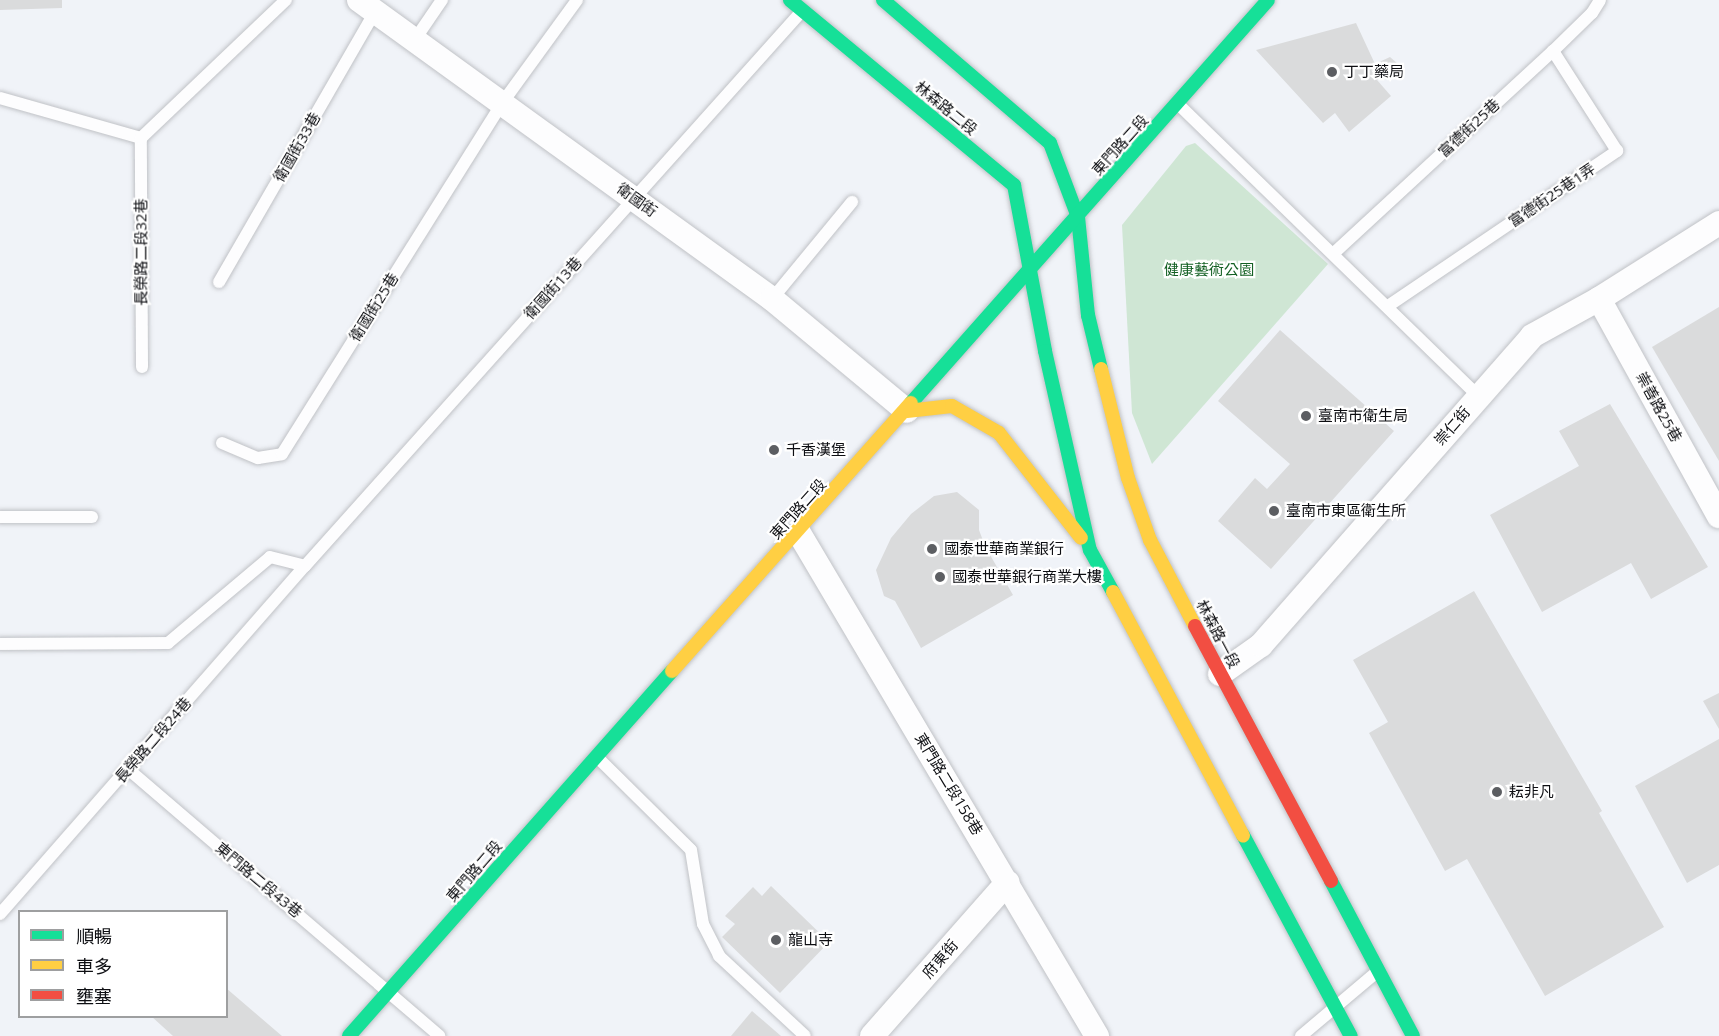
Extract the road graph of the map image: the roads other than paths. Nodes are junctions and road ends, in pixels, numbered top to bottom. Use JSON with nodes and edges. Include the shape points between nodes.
{"nodes":[{"id":1,"x":286,"y":0,"type":"edge"},
{"id":2,"x":442,"y":0,"type":"edge"},
{"id":3,"x":577,"y":0,"type":"edge"},
{"id":4,"x":790,"y":0,"type":"edge"},
{"id":5,"x":883,"y":0,"type":"edge"},
{"id":6,"x":1268,"y":0,"type":"edge"},
{"id":7,"x":1600,"y":0,"type":"edge"},
{"id":8,"x":367,"y":6,"type":"edge"},
{"id":9,"x":802,"y":11,"type":"junction"},
{"id":10,"x":414,"y":41,"type":"junction"},
{"id":11,"x":1553,"y":51,"type":"junction"},
{"id":12,"x":0,"y":98,"type":"edge"},
{"id":13,"x":1178,"y":104,"type":"junction"},
{"id":14,"x":500,"y":106,"type":"junction"},
{"id":15,"x":141,"y":138,"type":"junction"},
{"id":16,"x":635,"y":197,"type":"junction"},
{"id":17,"x":852,"y":202,"type":"dead end"},
{"id":18,"x":1078,"y":217,"type":"junction"},
{"id":19,"x":1719,"y":223,"type":"edge"},
{"id":20,"x":1334,"y":253,"type":"junction"},
{"id":21,"x":1030,"y":271,"type":"junction"},
{"id":22,"x":219,"y":282,"type":"dead end"},
{"id":23,"x":772,"y":299,"type":"junction"},
{"id":24,"x":1599,"y":299,"type":"junction"},
{"id":25,"x":1388,"y":306,"type":"junction"},
{"id":26,"x":142,"y":367,"type":"dead end"},
{"id":27,"x":1478,"y":396,"type":"junction"},
{"id":28,"x":908,"y":411,"type":"junction"},
{"id":29,"x":222,"y":443,"type":"dead end"},
{"id":30,"x":1719,"y":516,"type":"edge"},
{"id":31,"x":0,"y":517,"type":"edge"},
{"id":32,"x":92,"y":517,"type":"dead end"},
{"id":33,"x":799,"y":533,"type":"junction"},
{"id":34,"x":1090,"y":550,"type":"junction"},
{"id":35,"x":305,"y":566,"type":"junction"},
{"id":36,"x":0,"y":644,"type":"edge"},
{"id":37,"x":1220,"y":674,"type":"junction"},
{"id":38,"x":596,"y":757,"type":"junction"},
{"id":39,"x":128,"y":769,"type":"junction"},
{"id":40,"x":1008,"y":882,"type":"junction"},
{"id":41,"x":0,"y":914,"type":"edge"},
{"id":42,"x":1379,"y":970,"type":"junction"},
{"id":43,"x":389,"y":991,"type":"junction"},
{"id":44,"x":1336,"y":1008,"type":"junction"},
{"id":45,"x":349,"y":1036,"type":"edge"},
{"id":46,"x":440,"y":1036,"type":"edge"},
{"id":47,"x":805,"y":1036,"type":"edge"},
{"id":48,"x":872,"y":1036,"type":"edge"},
{"id":49,"x":1097,"y":1036,"type":"edge"},
{"id":50,"x":1301,"y":1036,"type":"edge"},
{"id":51,"x":1350,"y":1036,"type":"edge"},
{"id":52,"x":1413,"y":1036,"type":"edge"}],
"edges":[{"from":1,"to":15,"type":"lane"},
{"from":2,"to":10,"type":"lane"},
{"from":3,"to":14,"type":"lane","name":"衛國街25巷"},
{"from":4,"to":9,"type":"street","name":"林森路二段"},
{"from":5,"to":18,"type":"street","via":[[1050,143]]},
{"from":6,"to":13,"type":"street","name":"東門路二段"},
{"from":7,"to":11,"type":"lane","name":"富德街25巷"},
{"from":8,"to":10,"type":"street","name":"衛國街"},
{"from":8,"to":22,"type":"lane","name":"衛國街33巷"},
{"from":9,"to":16,"type":"lane","name":"衛國街13巷"},
{"from":9,"to":21,"type":"street","name":"林森路二段","via":[[1014,185]]},
{"from":10,"to":14,"type":"street","name":"衛國街"},
{"from":11,"to":20,"type":"lane","name":"富德街25巷"},
{"from":11,"to":25,"type":"lane","name":"富德街25巷1弄","via":[[1617,150]]},
{"from":12,"to":15,"type":"lane"},
{"from":13,"to":18,"type":"street","name":"東門路二段"},
{"from":13,"to":20,"type":"lane"},
{"from":14,"to":16,"type":"street","name":"衛國街"},
{"from":14,"to":29,"type":"lane","name":"衛國街25巷","via":[[282,454],[258,458]]},
{"from":15,"to":26,"type":"lane","name":"長榮路二段32巷"},
{"from":16,"to":23,"type":"street","name":"衛國街"},
{"from":16,"to":35,"type":"lane","name":"衛國街13巷"},
{"from":17,"to":23,"type":"lane"},
{"from":18,"to":21,"type":"street","name":"東門路二段"},
{"from":18,"to":37,"type":"street","name":"林森路一段","via":[[1088,315],[1128,478],[1150,540]]},
{"from":19,"to":24,"type":"street","name":"崇仁街"},
{"from":20,"to":25,"type":"lane"},
{"from":21,"to":28,"type":"street","name":"東門路二段"},
{"from":21,"to":34,"type":"street"},
{"from":23,"to":28,"type":"street","name":"衛國街"},
{"from":24,"to":27,"type":"street","name":"崇仁街","via":[[1532,336]]},
{"from":24,"to":30,"type":"street","name":"崇善路25巷"},
{"from":25,"to":27,"type":"lane"},
{"from":27,"to":37,"type":"street","name":"崇仁街","via":[[1261,645]]},
{"from":28,"to":33,"type":"street","name":"東門路二段"},
{"from":28,"to":34,"type":"street","via":[[952,406],[999,433]]},
{"from":31,"to":32,"type":"lane"},
{"from":33,"to":38,"type":"street","name":"東門路二段"},
{"from":33,"to":40,"type":"street","name":"東門路二段158巷"},
{"from":34,"to":44,"type":"street"},
{"from":35,"to":36,"type":"lane","via":[[270,557],[168,643]]},
{"from":35,"to":39,"type":"lane","name":"長榮路二段24巷"},
{"from":37,"to":42,"type":"street","name":"林森路一段"},
{"from":38,"to":43,"type":"street","name":"東門路二段"},
{"from":38,"to":47,"type":"lane","via":[[692,850],[703,924],[719,956]]},
{"from":39,"to":41,"type":"lane","name":"長榮路二段24巷"},
{"from":39,"to":43,"type":"lane","name":"東門路二段43巷"},
{"from":40,"to":48,"type":"street","name":"府東街"},
{"from":40,"to":49,"type":"street","name":"東門路二段158巷"},
{"from":42,"to":44,"type":"lane"},
{"from":42,"to":52,"type":"street","name":"林森路一段"},
{"from":43,"to":45,"type":"street","name":"東門路二段"},
{"from":43,"to":46,"type":"lane","name":"東門路二段43巷"},
{"from":44,"to":50,"type":"lane"},
{"from":44,"to":51,"type":"street"}]}
